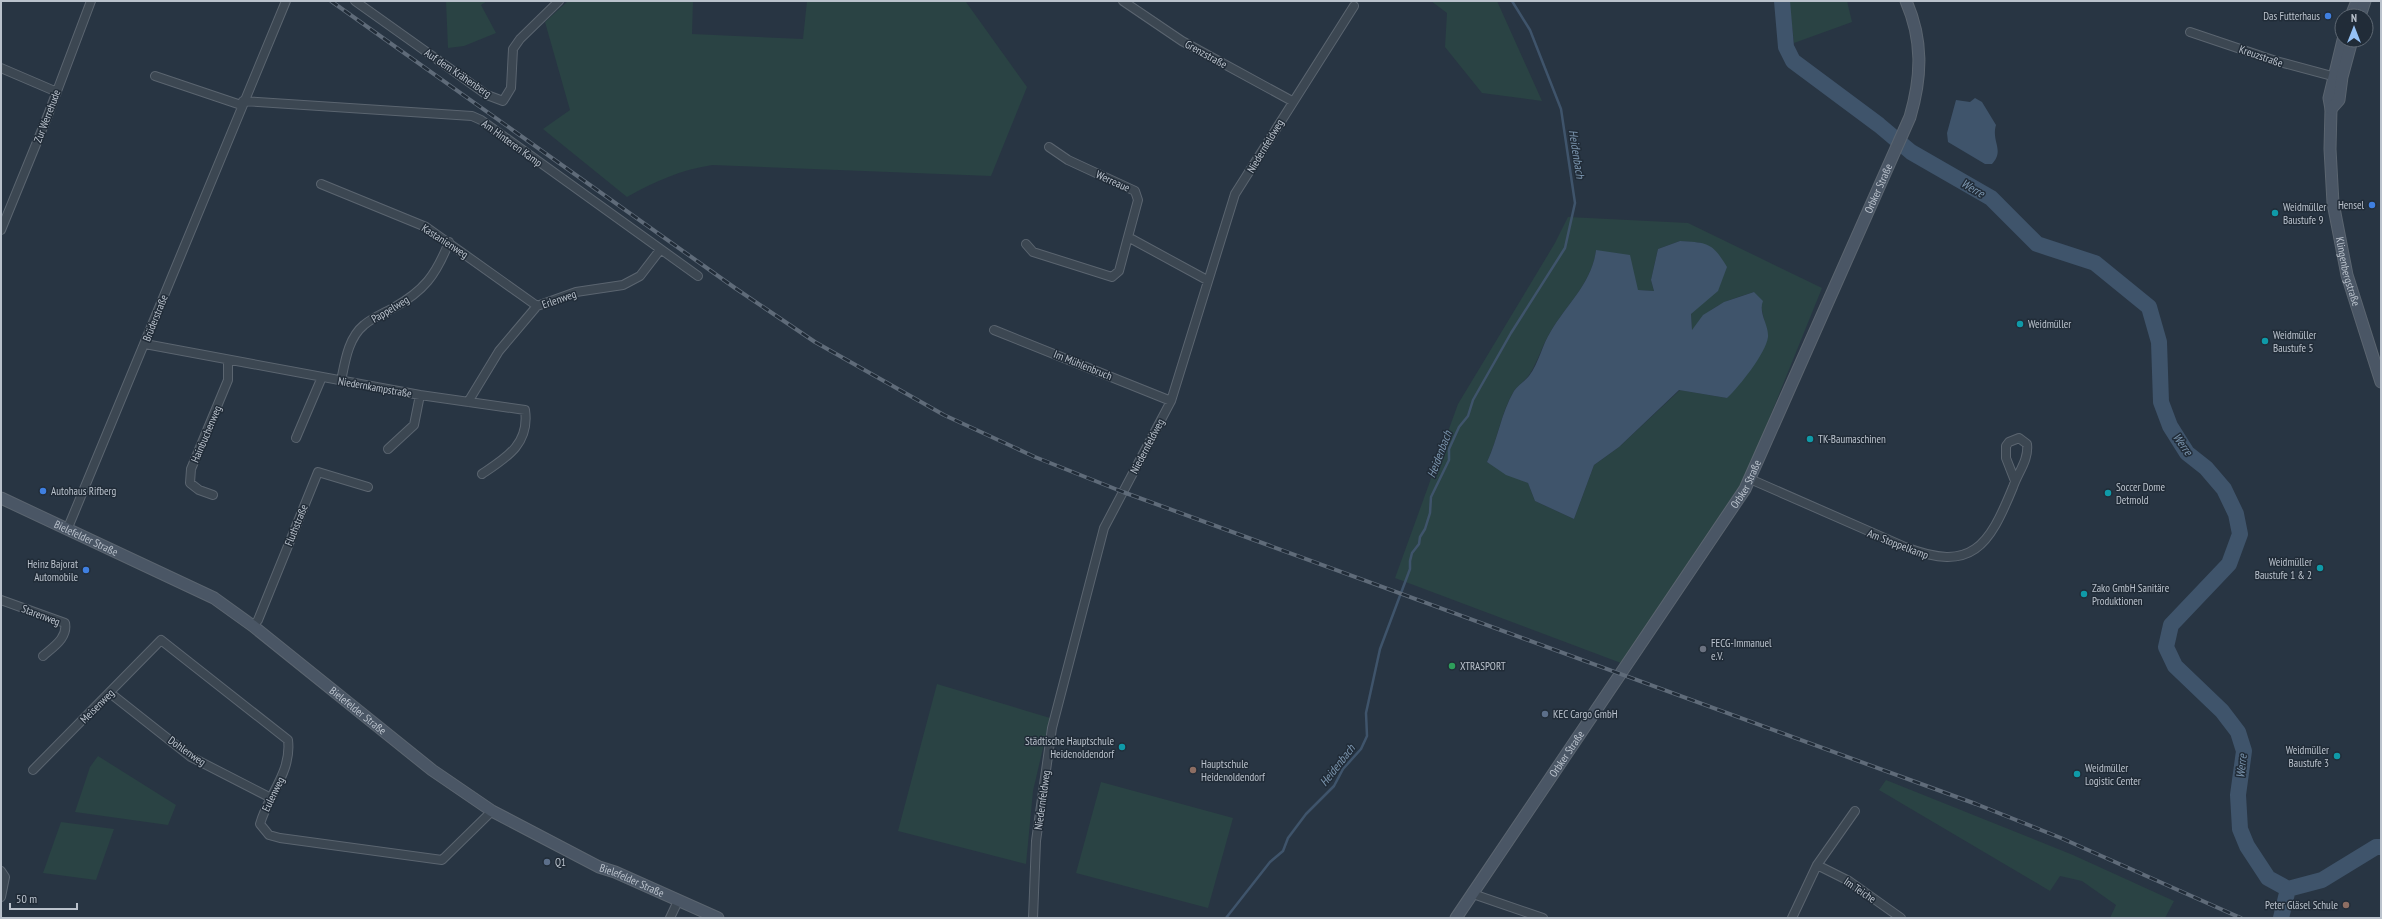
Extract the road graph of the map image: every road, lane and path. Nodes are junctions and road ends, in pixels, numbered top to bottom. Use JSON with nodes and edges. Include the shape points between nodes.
{"nodes":[{"id":1,"x":91,"y":1,"type":"edge"},
{"id":2,"x":286,"y":1,"type":"edge"},
{"id":3,"x":354,"y":1,"type":"edge"},
{"id":4,"x":559,"y":1,"type":"edge"},
{"id":5,"x":1124,"y":1,"type":"edge"},
{"id":6,"x":1906,"y":1,"type":"edge"},
{"id":7,"x":1354,"y":6,"type":"dead end"},
{"id":8,"x":2190,"y":32,"type":"dead end"},
{"id":9,"x":2341,"y":48,"type":"edge"},
{"id":10,"x":2350,"y":48,"type":"edge"},
{"id":11,"x":1,"y":68,"type":"edge"},
{"id":12,"x":154,"y":76,"type":"dead end"},
{"id":13,"x":2332,"y":76,"type":"junction"},
{"id":14,"x":57,"y":92,"type":"junction"},
{"id":15,"x":1292,"y":102,"type":"junction"},
{"id":16,"x":242,"y":103,"type":"junction"},
{"id":17,"x":2331,"y":109,"type":"junction"},
{"id":18,"x":1049,"y":147,"type":"dead end"},
{"id":19,"x":321,"y":184,"type":"dead end"},
{"id":20,"x":1,"y":230,"type":"edge"},
{"id":21,"x":1128,"y":237,"type":"junction"},
{"id":22,"x":449,"y":242,"type":"junction"},
{"id":23,"x":1026,"y":244,"type":"dead end"},
{"id":24,"x":660,"y":250,"type":"junction"},
{"id":25,"x":698,"y":276,"type":"dead end"},
{"id":26,"x":1207,"y":280,"type":"junction"},
{"id":27,"x":537,"y":306,"type":"junction"},
{"id":28,"x":994,"y":330,"type":"dead end"},
{"id":29,"x":145,"y":344,"type":"junction"},
{"id":30,"x":228,"y":360,"type":"junction"},
{"id":31,"x":322,"y":377,"type":"junction"},
{"id":32,"x":341,"y":381,"type":"junction"},
{"id":33,"x":2381,"y":382,"type":"edge"},
{"id":34,"x":420,"y":395,"type":"junction"},
{"id":35,"x":1171,"y":401,"type":"junction"},
{"id":36,"x":468,"y":402,"type":"junction"},
{"id":37,"x":296,"y":438,"type":"dead end"},
{"id":38,"x":388,"y":449,"type":"dead end"},
{"id":39,"x":482,"y":474,"type":"dead end"},
{"id":40,"x":1750,"y":479,"type":"junction"},
{"id":41,"x":2015,"y":481,"type":"junction"},
{"id":42,"x":368,"y":487,"type":"dead end"},
{"id":43,"x":212,"y":495,"type":"dead end"},
{"id":44,"x":1,"y":498,"type":"edge"},
{"id":45,"x":67,"y":530,"type":"junction"},
{"id":46,"x":1,"y":600,"type":"edge"},
{"id":47,"x":253,"y":626,"type":"junction"},
{"id":48,"x":161,"y":640,"type":"joint"},
{"id":49,"x":43,"y":656,"type":"dead end"},
{"id":50,"x":110,"y":693,"type":"junction"},
{"id":51,"x":33,"y":770,"type":"dead end"},
{"id":52,"x":271,"y":798,"type":"junction"},
{"id":53,"x":1855,"y":811,"type":"dead end"},
{"id":54,"x":492,"y":812,"type":"junction"},
{"id":55,"x":1817,"y":865,"type":"junction"},
{"id":56,"x":1,"y":871,"type":"edge"},
{"id":57,"x":1472,"y":894,"type":"junction"},
{"id":58,"x":1,"y":897,"type":"edge"},
{"id":59,"x":678,"y":901,"type":"junction"},
{"id":60,"x":670,"y":918,"type":"edge"},
{"id":61,"x":718,"y":918,"type":"edge"},
{"id":62,"x":1033,"y":918,"type":"edge"},
{"id":63,"x":1456,"y":918,"type":"edge"},
{"id":64,"x":1543,"y":918,"type":"edge"},
{"id":65,"x":1792,"y":918,"type":"edge"},
{"id":66,"x":1901,"y":918,"type":"edge"}],
"edges":[{"from":1,"to":14,"type":"street","name":"Zur Werrehude"},
{"from":2,"to":16,"type":"street","name":"Brüderstraße"},
{"from":3,"to":4,"type":"street","name":"Auf dem Krähenberg","via":[[487,95],[503,101],[511,88],[513,49]]},
{"from":5,"to":15,"type":"street","name":"Grenzstraße","via":[[1182,41]]},
{"from":6,"to":40,"type":"main road","name":"Orbker Straße","via":[[1918,33],[1919,71],[1917,92],[1906,127]]},
{"from":7,"to":15,"type":"street","name":"Niedernfeldweg"},
{"from":8,"to":13,"type":"street","name":"Kreuzstraße","via":[[2276,61]]},
{"from":9,"to":13,"type":"main road","name":"Klingenbergstraße"},
{"from":10,"to":17,"type":"main road","name":"Klingenbergstraße","via":[[2339,100]]},
{"from":11,"to":14,"type":"street"},
{"from":12,"to":16,"type":"street"},
{"from":13,"to":17,"type":"main road","name":"Klingenbergstraße","via":[[2329,98]]},
{"from":14,"to":20,"type":"street","name":"Zur Werrehude"},
{"from":15,"to":26,"type":"street","name":"Niedernfeldweg","via":[[1235,194]]},
{"from":16,"to":24,"type":"street","name":"Am Hinteren Kamp","via":[[476,118]]},
{"from":16,"to":29,"type":"street","name":"Brüderstraße"},
{"from":17,"to":33,"type":"main road","name":"Klingenbergstraße","via":[[2330,151],[2336,226],[2347,275]]},
{"from":18,"to":21,"type":"street","name":"Werreaue","via":[[1068,160],[1135,191],[1138,200]]},
{"from":19,"to":22,"type":"street","name":"Kastanienweg","via":[[426,227]]},
{"from":21,"to":23,"type":"street","name":"Werreaue","via":[[1119,271],[1112,277],[1033,252]]},
{"from":21,"to":26,"type":"street"},
{"from":22,"to":27,"type":"street","name":"Kastanienweg"},
{"from":22,"to":32,"type":"street","name":"Pappelweg","via":[[428,283],[409,299],[363,325],[348,351]]},
{"from":24,"to":25,"type":"street","name":"Am Hinteren Kamp"},
{"from":24,"to":27,"type":"street","name":"Erlenweg","via":[[640,276],[623,285],[576,292]]},
{"from":26,"to":35,"type":"street","name":"Niedernfeldweg"},
{"from":27,"to":36,"type":"street","name":"Erlenweg","via":[[499,351]]},
{"from":28,"to":35,"type":"street","name":"Im Mühlenbruch"},
{"from":29,"to":30,"type":"street","name":"Niedernkampstraße"},
{"from":29,"to":45,"type":"street","name":"Brüderstraße"},
{"from":30,"to":31,"type":"street","name":"Niedernkampstraße"},
{"from":30,"to":43,"type":"street","name":"Hainbuchenweg","via":[[228,380],[191,469],[190,483]]},
{"from":31,"to":32,"type":"street","name":"Niedernkampstraße"},
{"from":31,"to":37,"type":"street"},
{"from":32,"to":34,"type":"street","name":"Niedernkampstraße"},
{"from":34,"to":36,"type":"street","name":"Niedernkampstraße"},
{"from":34,"to":38,"type":"street","via":[[414,424]]},
{"from":35,"to":62,"type":"street","name":"Niedernfeldweg","via":[[1104,528],[1052,728],[1036,841]]},
{"from":36,"to":39,"type":"street","name":"Niedernkampstraße","via":[[525,410],[526,420],[519,445],[504,460]]},
{"from":40,"to":41,"type":"street","name":"Am Stoppelkamp","via":[[1904,547],[1929,557],[1944,558],[1971,552],[1988,538],[1999,520]]},
{"from":40,"to":57,"type":"main road","name":"Orbker Straße"},
{"from":41,"to":41,"type":"street","name":"Am Stoppelkamp","via":[[2028,451],[2027,444],[2019,438],[2013,439],[2006,446],[2006,458]]},
{"from":42,"to":47,"type":"street","name":"Fluthstraße","via":[[318,472],[258,620]]},
{"from":44,"to":45,"type":"main road","name":"Bielefelder Straße"},
{"from":45,"to":47,"type":"main road","name":"Bielefelder Straße","via":[[199,590],[229,607]]},
{"from":46,"to":49,"type":"street","name":"Starenweg","via":[[65,623],[64,637]]},
{"from":47,"to":54,"type":"main road","name":"Bielefelder Straße","via":[[393,740]]},
{"from":48,"to":50,"type":"street","name":"Meisenweg"},
{"from":48,"to":52,"type":"street","name":"Eulenweg","via":[[288,740],[288,760]]},
{"from":50,"to":51,"type":"street","name":"Meisenweg"},
{"from":50,"to":52,"type":"street","name":"Dohlenweg","via":[[191,757]]},
{"from":52,"to":54,"type":"street","name":"Eulenweg","via":[[260,824],[269,835],[435,860],[442,860]]},
{"from":53,"to":55,"type":"street"},
{"from":54,"to":59,"type":"main road","name":"Bielefelder Straße","via":[[589,863]]},
{"from":55,"to":65,"type":"street"},
{"from":55,"to":66,"type":"street","name":"Im Teiche","via":[[1849,881]]},
{"from":56,"to":58,"type":"street","via":[[5,877]]},
{"from":57,"to":63,"type":"main road","name":"Orbker Straße"},
{"from":57,"to":64,"type":"street"},
{"from":59,"to":60,"type":"street"},
{"from":59,"to":61,"type":"main road","name":"Bielefelder Straße"}]}
